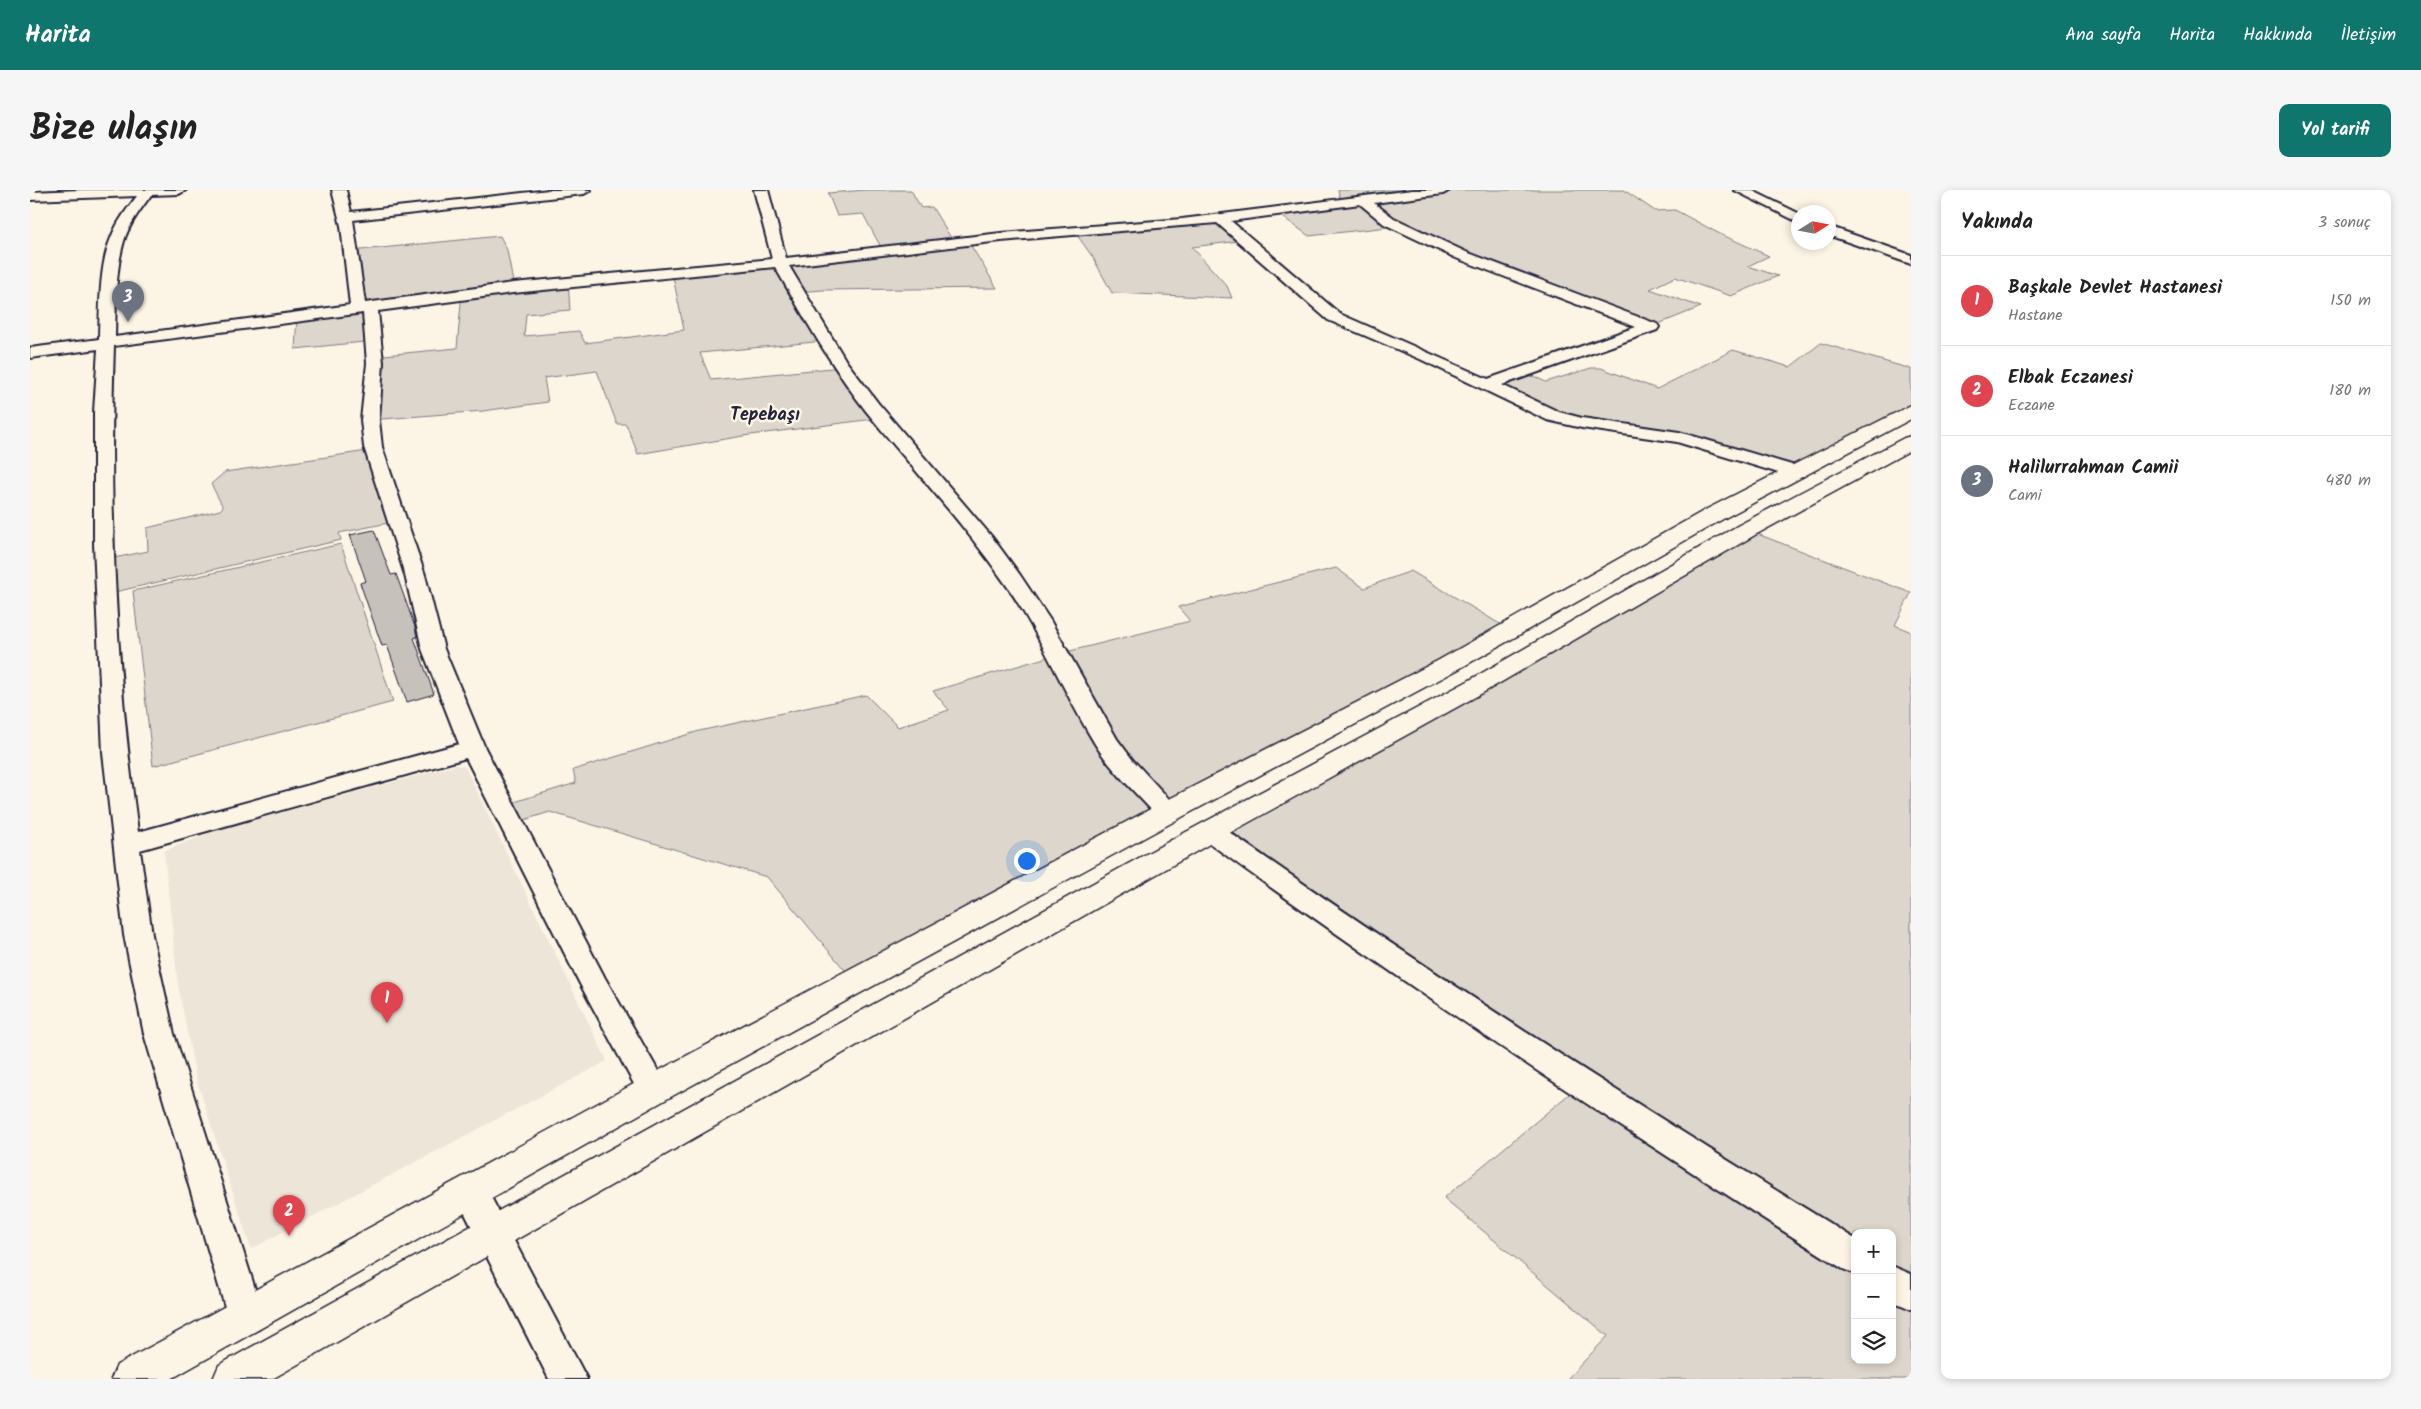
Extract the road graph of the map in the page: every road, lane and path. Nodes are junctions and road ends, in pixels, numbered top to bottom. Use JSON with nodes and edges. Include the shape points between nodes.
{"nodes":[{"id":1,"x":179,"y":190,"type":"edge"},
{"id":2,"x":339,"y":190,"type":"edge"},
{"id":3,"x":584,"y":190,"type":"edge"},
{"id":4,"x":761,"y":190,"type":"edge"},
{"id":5,"x":1443,"y":190,"type":"edge"},
{"id":6,"x":1741,"y":190,"type":"edge"},
{"id":7,"x":147,"y":192,"type":"junction"},
{"id":8,"x":30,"y":196,"type":"edge"},
{"id":9,"x":1364,"y":201,"type":"junction"},
{"id":10,"x":1791,"y":215,"type":"edge"},
{"id":11,"x":346,"y":217,"type":"junction"},
{"id":12,"x":1221,"y":219,"type":"junction"},
{"id":13,"x":1836,"y":233,"type":"edge"},
{"id":14,"x":1911,"y":260,"type":"edge"},
{"id":15,"x":780,"y":263,"type":"junction"},
{"id":16,"x":364,"y":307,"type":"junction"},
{"id":17,"x":106,"y":341,"type":"junction"},
{"id":18,"x":30,"y":353,"type":"edge"},
{"id":19,"x":1487,"y":385,"type":"junction"},
{"id":20,"x":1911,"y":411,"type":"edge"},
{"id":21,"x":1911,"y":442,"type":"edge"},
{"id":22,"x":1795,"y":472,"type":"junction"},
{"id":23,"x":472,"y":748,"type":"junction"},
{"id":24,"x":1168,"y":812,"type":"junction"},
{"id":25,"x":1210,"y":832,"type":"junction"},
{"id":26,"x":126,"y":845,"type":"junction"},
{"id":27,"x":653,"y":1090,"type":"junction"},
{"id":28,"x":471,"y":1192,"type":"junction"},
{"id":29,"x":492,"y":1236,"type":"junction"},
{"id":30,"x":1851,"y":1255,"type":"edge"},
{"id":31,"x":1896,"y":1284,"type":"edge"},
{"id":32,"x":1911,"y":1293,"type":"edge"},
{"id":33,"x":246,"y":1317,"type":"junction"},
{"id":34,"x":131,"y":1379,"type":"edge"},
{"id":35,"x":233,"y":1379,"type":"edge"},
{"id":36,"x":569,"y":1379,"type":"edge"}],
"edges":[{"from":1,"to":7,"type":"street"},
{"from":2,"to":11,"type":"street"},
{"from":3,"to":11,"type":"street"},
{"from":4,"to":15,"type":"street"},
{"from":5,"to":9,"type":"street"},
{"from":6,"to":10,"type":"street"},
{"from":7,"to":8,"type":"street"},
{"from":7,"to":17,"type":"street","via":[[128,217],[117,240]]},
{"from":9,"to":12,"type":"street"},
{"from":9,"to":19,"type":"street","via":[[1389,221],[1460,255],[1651,328]]},
{"from":11,"to":16,"type":"street"},
{"from":12,"to":15,"type":"street","via":[[1011,236]]},
{"from":12,"to":19,"type":"street","via":[[1334,317]]},
{"from":13,"to":14,"type":"street"},
{"from":15,"to":16,"type":"street","via":[[568,282]]},
{"from":15,"to":24,"type":"street","via":[[854,386],[985,541],[1039,620],[1106,742],[1123,765]]},
{"from":16,"to":17,"type":"street"},
{"from":16,"to":23,"type":"street","via":[[374,348],[370,420],[373,447],[415,575],[433,649]]},
{"from":17,"to":18,"type":"street"},
{"from":17,"to":26,"type":"street","via":[[104,553],[116,753]]},
{"from":19,"to":22,"type":"street","via":[[1554,416],[1679,437]]},
{"from":20,"to":22,"type":"main road"},
{"from":21,"to":25,"type":"main road","via":[[1747,530],[1477,686]]},
{"from":22,"to":24,"type":"main road","via":[[1448,665]]},
{"from":23,"to":26,"type":"street"},
{"from":23,"to":27,"type":"street","via":[[588,973]]},
{"from":24,"to":27,"type":"main road"},
{"from":25,"to":29,"type":"main road"},
{"from":25,"to":30,"type":"street","via":[[1309,904],[1460,1006]]},
{"from":26,"to":33,"type":"street","via":[[138,935],[159,1034]]},
{"from":27,"to":28,"type":"main road"},
{"from":28,"to":29,"type":"street"},
{"from":28,"to":33,"type":"main road"},
{"from":29,"to":35,"type":"main road"},
{"from":29,"to":36,"type":"street"},
{"from":31,"to":32,"type":"street"},
{"from":33,"to":34,"type":"main road"}]}
